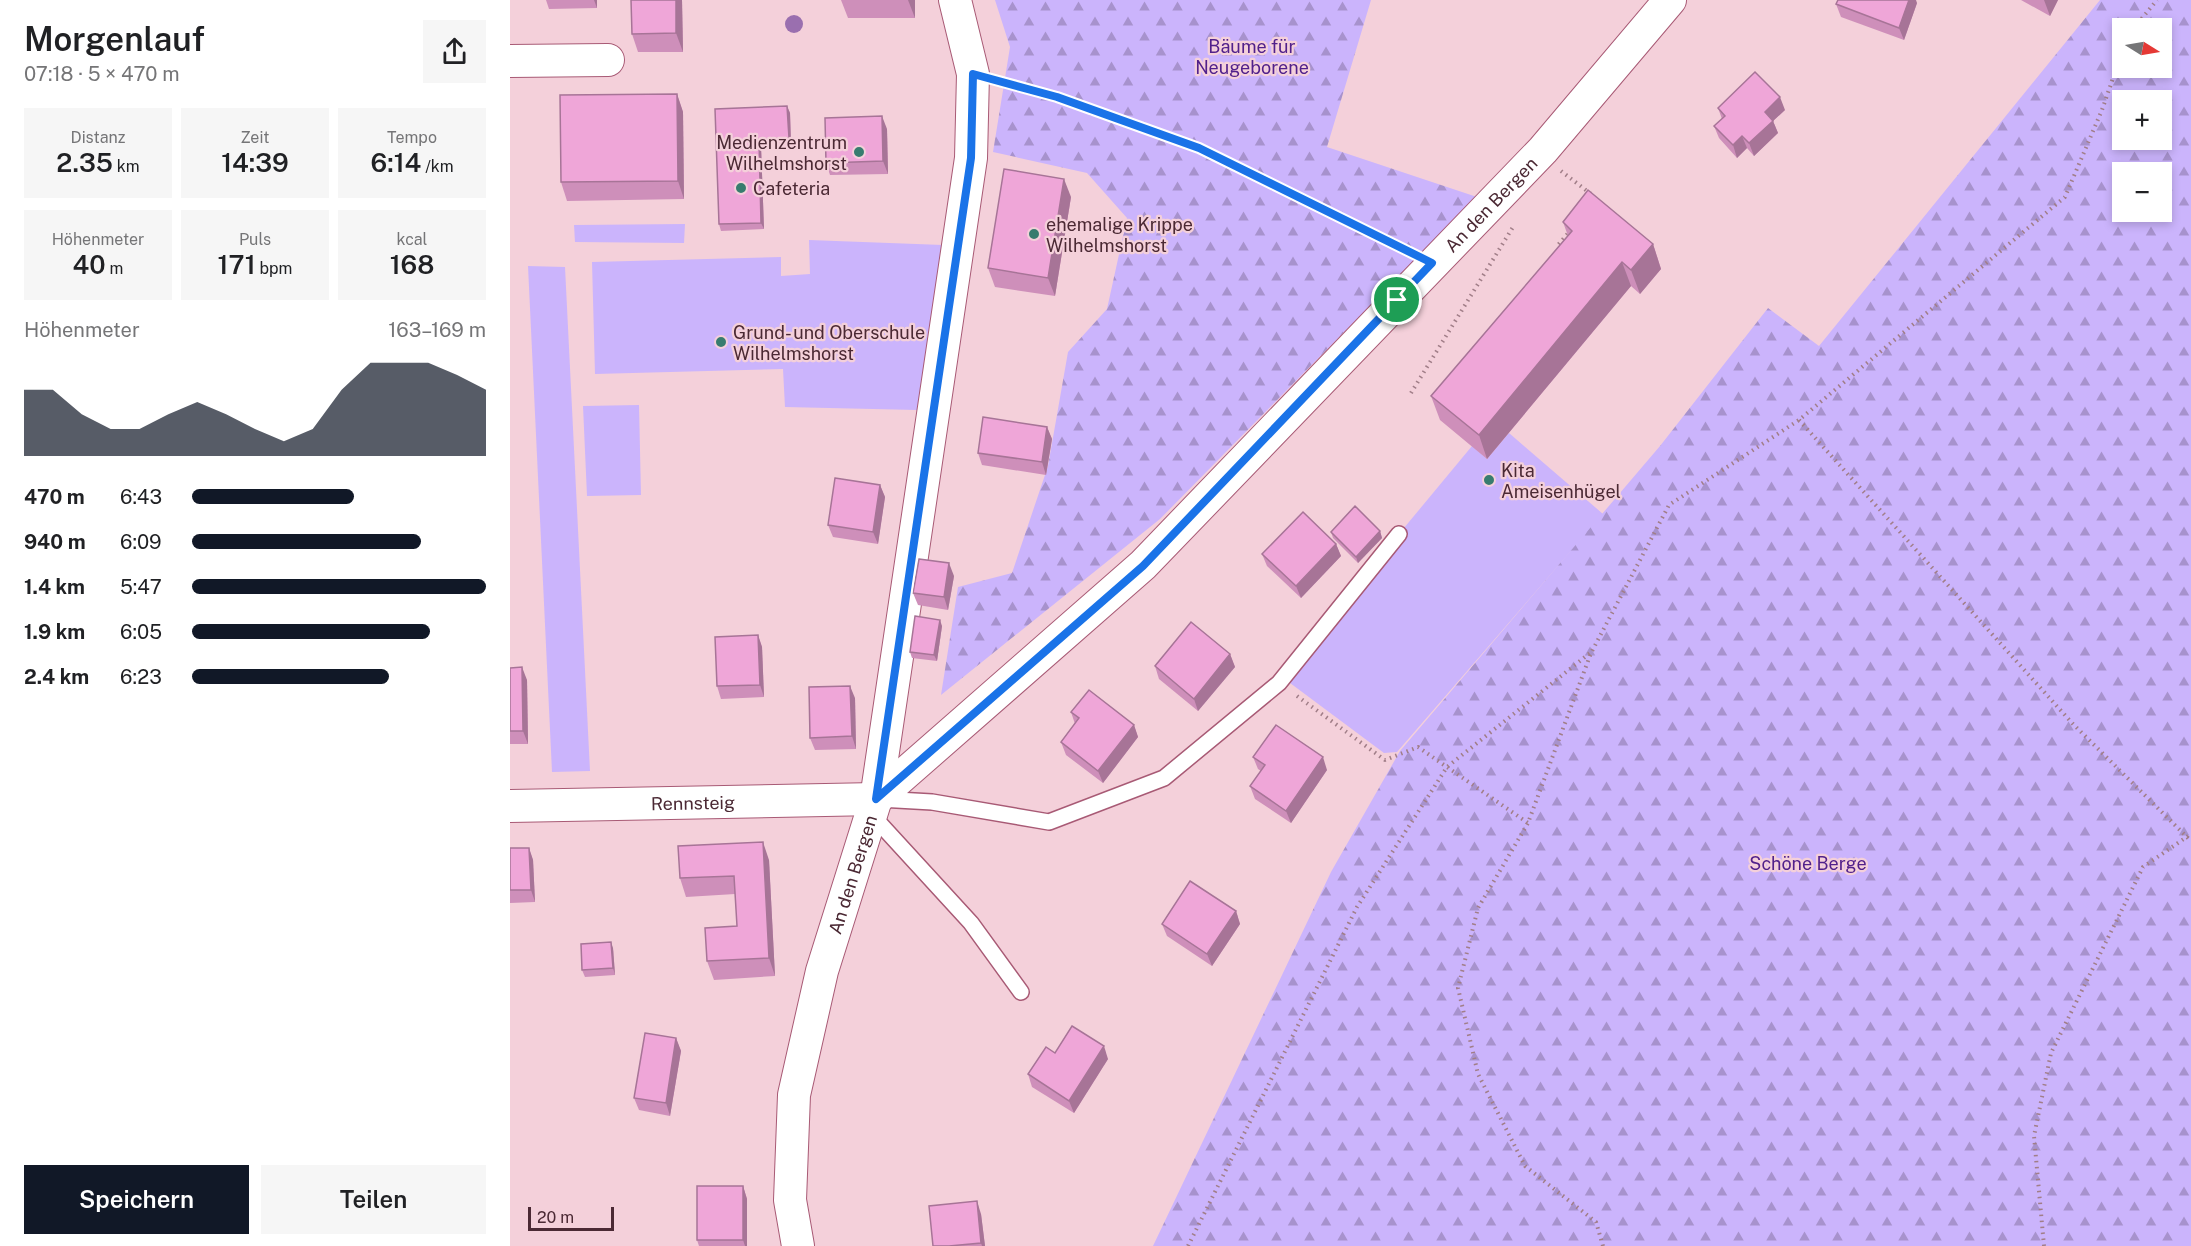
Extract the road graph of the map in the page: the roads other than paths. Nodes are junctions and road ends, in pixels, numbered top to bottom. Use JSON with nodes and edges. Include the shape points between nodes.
{"nodes":[{"id":1,"x":955,"y":0,"type":"edge"},
{"id":2,"x":1670,"y":0,"type":"edge"},
{"id":3,"x":608,"y":60,"type":"dead end"},
{"id":4,"x":510,"y":61,"type":"edge"},
{"id":5,"x":1399,"y":534,"type":"dead end"},
{"id":6,"x":510,"y":806,"type":"edge"},
{"id":7,"x":874,"y":807,"type":"junction"},
{"id":8,"x":1021,"y":992,"type":"dead end"},
{"id":9,"x":798,"y":1246,"type":"edge"}],
"edges":[{"from":1,"to":7,"type":"street","via":[[973,74],[971,158]]},
{"from":2,"to":7,"type":"street","name":"An den Bergen","via":[[1542,150],[1143,566]]},
{"from":3,"to":4,"type":"street"},
{"from":5,"to":7,"type":"lane","via":[[1279,683],[1164,778],[1049,822],[932,802]]},
{"from":6,"to":7,"type":"street","name":"Rennsteig"},
{"from":7,"to":8,"type":"lane","via":[[971,923]]},
{"from":7,"to":9,"type":"street","name":"An den Bergen","via":[[822,971],[794,1095],[790,1200]]}]}
